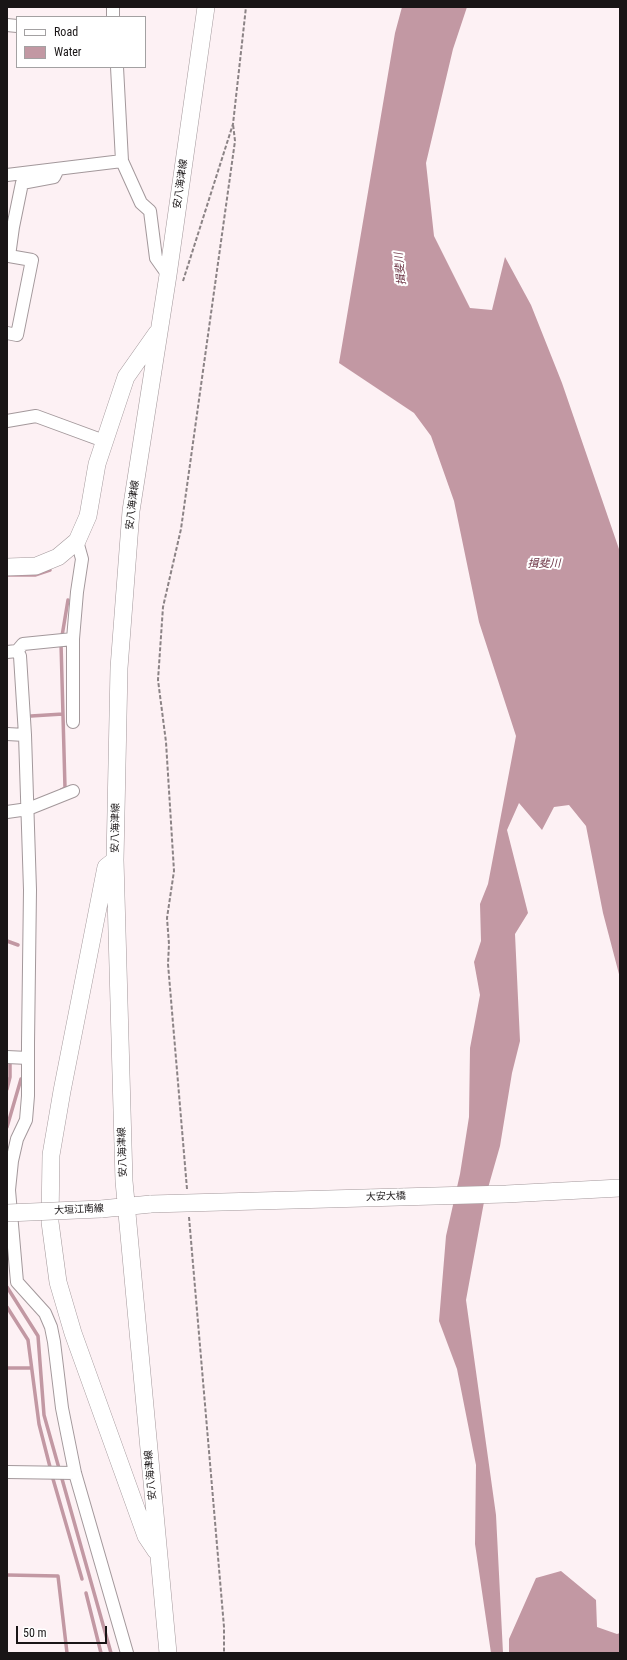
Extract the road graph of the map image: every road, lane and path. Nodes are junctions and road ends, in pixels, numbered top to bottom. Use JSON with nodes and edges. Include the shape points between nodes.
{"nodes":[{"id":1,"x":206,"y":7,"type":"edge"},
{"id":2,"x":246,"y":7,"type":"edge"},
{"id":3,"x":117,"y":68,"type":"edge"},
{"id":4,"x":233,"y":124,"type":"junction"},
{"id":5,"x":122,"y":161,"type":"junction"},
{"id":6,"x":58,"y":169,"type":"junction"},
{"id":7,"x":7,"y":175,"type":"edge"},
{"id":8,"x":8,"y":256,"type":"edge"},
{"id":9,"x":168,"y":275,"type":"junction"},
{"id":10,"x":181,"y":288,"type":"dead end"},
{"id":11,"x":158,"y":331,"type":"junction"},
{"id":12,"x":7,"y":333,"type":"edge"},
{"id":13,"x":7,"y":421,"type":"edge"},
{"id":14,"x":104,"y":441,"type":"junction"},
{"id":15,"x":77,"y":541,"type":"junction"},
{"id":16,"x":7,"y":567,"type":"edge"},
{"id":17,"x":74,"y":639,"type":"junction"},
{"id":18,"x":12,"y":652,"type":"edge"},
{"id":19,"x":73,"y":722,"type":"dead end"},
{"id":20,"x":7,"y":734,"type":"edge"},
{"id":21,"x":25,"y":735,"type":"junction"},
{"id":22,"x":73,"y":791,"type":"dead end"},
{"id":23,"x":28,"y":809,"type":"junction"},
{"id":24,"x":7,"y":812,"type":"edge"},
{"id":25,"x":116,"y":860,"type":"junction"},
{"id":26,"x":7,"y":1057,"type":"edge"},
{"id":27,"x":28,"y":1058,"type":"junction"},
{"id":28,"x":620,"y":1188,"type":"edge"},
{"id":29,"x":8,"y":1190,"type":"edge"},
{"id":30,"x":187,"y":1194,"type":"dead end"},
{"id":31,"x":151,"y":1204,"type":"joint"},
{"id":32,"x":126,"y":1207,"type":"junction"},
{"id":33,"x":188,"y":1210,"type":"dead end"},
{"id":34,"x":7,"y":1213,"type":"edge"},
{"id":35,"x":7,"y":1472,"type":"edge"},
{"id":36,"x":75,"y":1473,"type":"junction"},
{"id":37,"x":159,"y":1555,"type":"junction"},
{"id":38,"x":127,"y":1653,"type":"edge"},
{"id":39,"x":168,"y":1653,"type":"edge"},
{"id":40,"x":224,"y":1653,"type":"edge"}],
"edges":[{"from":1,"to":9,"type":"main road","name":"安八海津線"},
{"from":2,"to":4,"type":"path"},
{"from":3,"to":5,"type":"street"},
{"from":4,"to":10,"type":"path"},
{"from":4,"to":30,"type":"path","via":[[235,141],[181,529],[163,607],[158,680],[166,742],[174,871],[166,918],[168,964]]},
{"from":5,"to":6,"type":"street"},
{"from":5,"to":9,"type":"street","via":[[141,203],[150,211],[156,258]]},
{"from":6,"to":7,"type":"street"},
{"from":6,"to":8,"type":"street","via":[[54,178],[22,183]]},
{"from":8,"to":12,"type":"street","via":[[32,260],[17,335]]},
{"from":9,"to":11,"type":"main road","name":"安八海津線"},
{"from":11,"to":14,"type":"main road","via":[[126,377]]},
{"from":11,"to":25,"type":"main road","name":"安八海津線","via":[[131,511],[119,668]]},
{"from":13,"to":14,"type":"street","via":[[36,416]]},
{"from":14,"to":15,"type":"main road","via":[[97,464],[88,516]]},
{"from":15,"to":16,"type":"main road","via":[[58,557],[36,566]]},
{"from":15,"to":17,"type":"street","via":[[82,559]]},
{"from":17,"to":18,"type":"street","via":[[23,644]]},
{"from":17,"to":19,"type":"street"},
{"from":18,"to":21,"type":"street","via":[[20,656]]},
{"from":20,"to":21,"type":"street"},
{"from":21,"to":23,"type":"street"},
{"from":22,"to":23,"type":"street"},
{"from":23,"to":24,"type":"street"},
{"from":23,"to":27,"type":"street"},
{"from":25,"to":32,"type":"main road","name":"安八海津線"},
{"from":25,"to":37,"type":"main road","via":[[106,867],[62,1091],[52,1155],[50,1222],[58,1282],[74,1333],[146,1536]]},
{"from":26,"to":27,"type":"street"},
{"from":27,"to":29,"type":"street","via":[[26,1120],[12,1161]]},
{"from":28,"to":31,"type":"main road","name":"大安大橋","bridge":true,"via":[[506,1194]]},
{"from":29,"to":36,"type":"street","via":[[17,1282],[45,1313],[51,1327],[62,1408]]},
{"from":31,"to":32,"type":"main road","name":"大垣江南線"},
{"from":32,"to":34,"type":"main road","name":"大垣江南線","bridge":true},
{"from":32,"to":37,"type":"main road","name":"安八海津線"},
{"from":33,"to":40,"type":"path","via":[[224,1627]]},
{"from":35,"to":36,"type":"street"},
{"from":36,"to":38,"type":"street"},
{"from":37,"to":39,"type":"main road","name":"安八海津線"}]}
